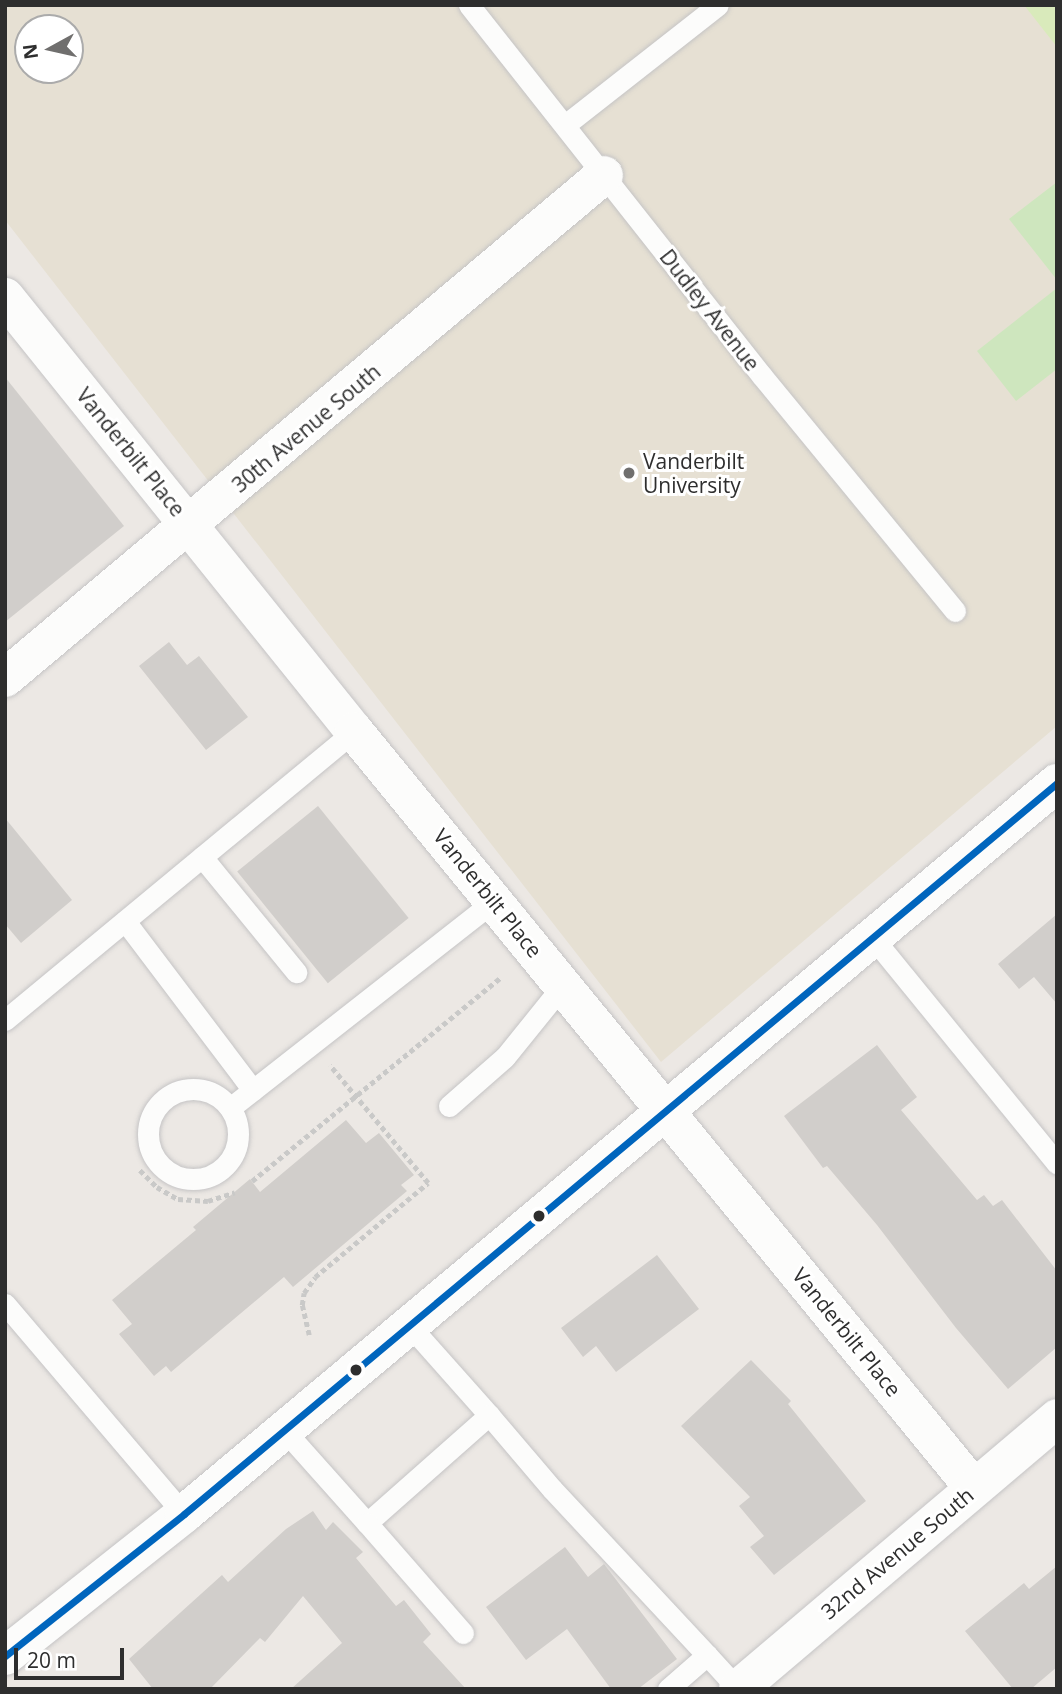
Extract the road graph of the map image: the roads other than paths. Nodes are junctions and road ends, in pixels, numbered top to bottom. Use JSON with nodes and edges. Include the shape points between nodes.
{"nodes":[{"id":1,"x":469,"y":5,"type":"edge"},
{"id":2,"x":718,"y":5,"type":"edge"},
{"id":3,"x":565,"y":125,"type":"junction"},
{"id":4,"x":604,"y":175,"type":"junction"},
{"id":5,"x":5,"y":297,"type":"edge"},
{"id":6,"x":190,"y":525,"type":"junction"},
{"id":7,"x":955,"y":611,"type":"dead end"},
{"id":8,"x":5,"y":678,"type":"edge"},
{"id":9,"x":354,"y":731,"type":"junction"},
{"id":10,"x":1057,"y":783,"type":"edge"},
{"id":11,"x":202,"y":857,"type":"junction"},
{"id":12,"x":494,"y":901,"type":"junction"},
{"id":13,"x":125,"y":921,"type":"junction"},
{"id":14,"x":873,"y":938,"type":"junction"},
{"id":15,"x":296,"y":972,"type":"dead end"},
{"id":16,"x":563,"y":985,"type":"junction"},
{"id":17,"x":5,"y":1020,"type":"edge"},
{"id":18,"x":253,"y":1090,"type":"junction"},
{"id":19,"x":449,"y":1106,"type":"dead end"},
{"id":20,"x":230,"y":1108,"type":"junction"},
{"id":21,"x":664,"y":1110,"type":"junction"},
{"id":22,"x":1057,"y":1164,"type":"edge"},
{"id":23,"x":5,"y":1304,"type":"edge"},
{"id":24,"x":410,"y":1325,"type":"junction"},
{"id":25,"x":489,"y":1415,"type":"junction"},
{"id":26,"x":1057,"y":1418,"type":"edge"},
{"id":27,"x":284,"y":1430,"type":"junction"},
{"id":28,"x":973,"y":1488,"type":"junction"},
{"id":29,"x":184,"y":1514,"type":"junction"},
{"id":30,"x":367,"y":1523,"type":"junction"},
{"id":31,"x":463,"y":1633,"type":"dead end"},
{"id":32,"x":707,"y":1655,"type":"junction"},
{"id":33,"x":5,"y":1656,"type":"edge"},
{"id":34,"x":668,"y":1689,"type":"edge"},
{"id":35,"x":738,"y":1689,"type":"edge"}],
"edges":[{"from":1,"to":3,"type":"lane","name":"Dudley Avenue"},
{"from":2,"to":3,"type":"lane"},
{"from":3,"to":4,"type":"lane","name":"Dudley Avenue"},
{"from":4,"to":6,"type":"street","name":"30th Avenue South"},
{"from":4,"to":7,"type":"lane","name":"Dudley Avenue"},
{"from":5,"to":6,"type":"street","name":"Vanderbilt Place"},
{"from":6,"to":8,"type":"street","name":"30th Avenue South"},
{"from":6,"to":9,"type":"street","name":"Vanderbilt Place"},
{"from":9,"to":11,"type":"lane"},
{"from":9,"to":12,"type":"street","name":"Vanderbilt Place"},
{"from":10,"to":14,"type":"street"},
{"from":11,"to":13,"type":"lane"},
{"from":11,"to":15,"type":"lane"},
{"from":12,"to":16,"type":"street","name":"Vanderbilt Place"},
{"from":12,"to":18,"type":"lane"},
{"from":13,"to":17,"type":"lane"},
{"from":13,"to":18,"type":"lane"},
{"from":14,"to":21,"type":"street"},
{"from":14,"to":22,"type":"lane"},
{"from":16,"to":19,"type":"lane","via":[[505,1056]]},
{"from":16,"to":21,"type":"street","name":"Vanderbilt Place"},
{"from":18,"to":20,"type":"lane"},
{"from":20,"to":20,"type":"lane","via":[[239,1136],[231,1159],[216,1174],[202,1179],[178,1177],[161,1166],[147,1164],[149,1125],[154,1111],[169,1096],[183,1090],[206,1091]]},
{"from":21,"to":24,"type":"street"},
{"from":21,"to":28,"type":"street","name":"Vanderbilt Place"},
{"from":23,"to":29,"type":"lane"},
{"from":24,"to":25,"type":"lane"},
{"from":24,"to":27,"type":"street"},
{"from":25,"to":30,"type":"lane"},
{"from":25,"to":32,"type":"lane"},
{"from":26,"to":28,"type":"street","name":"32nd Avenue South"},
{"from":27,"to":29,"type":"street"},
{"from":27,"to":30,"type":"lane"},
{"from":28,"to":35,"type":"street","name":"32nd Avenue South"},
{"from":29,"to":33,"type":"street"},
{"from":30,"to":31,"type":"lane"},
{"from":32,"to":34,"type":"lane"},
{"from":32,"to":35,"type":"lane"}]}
